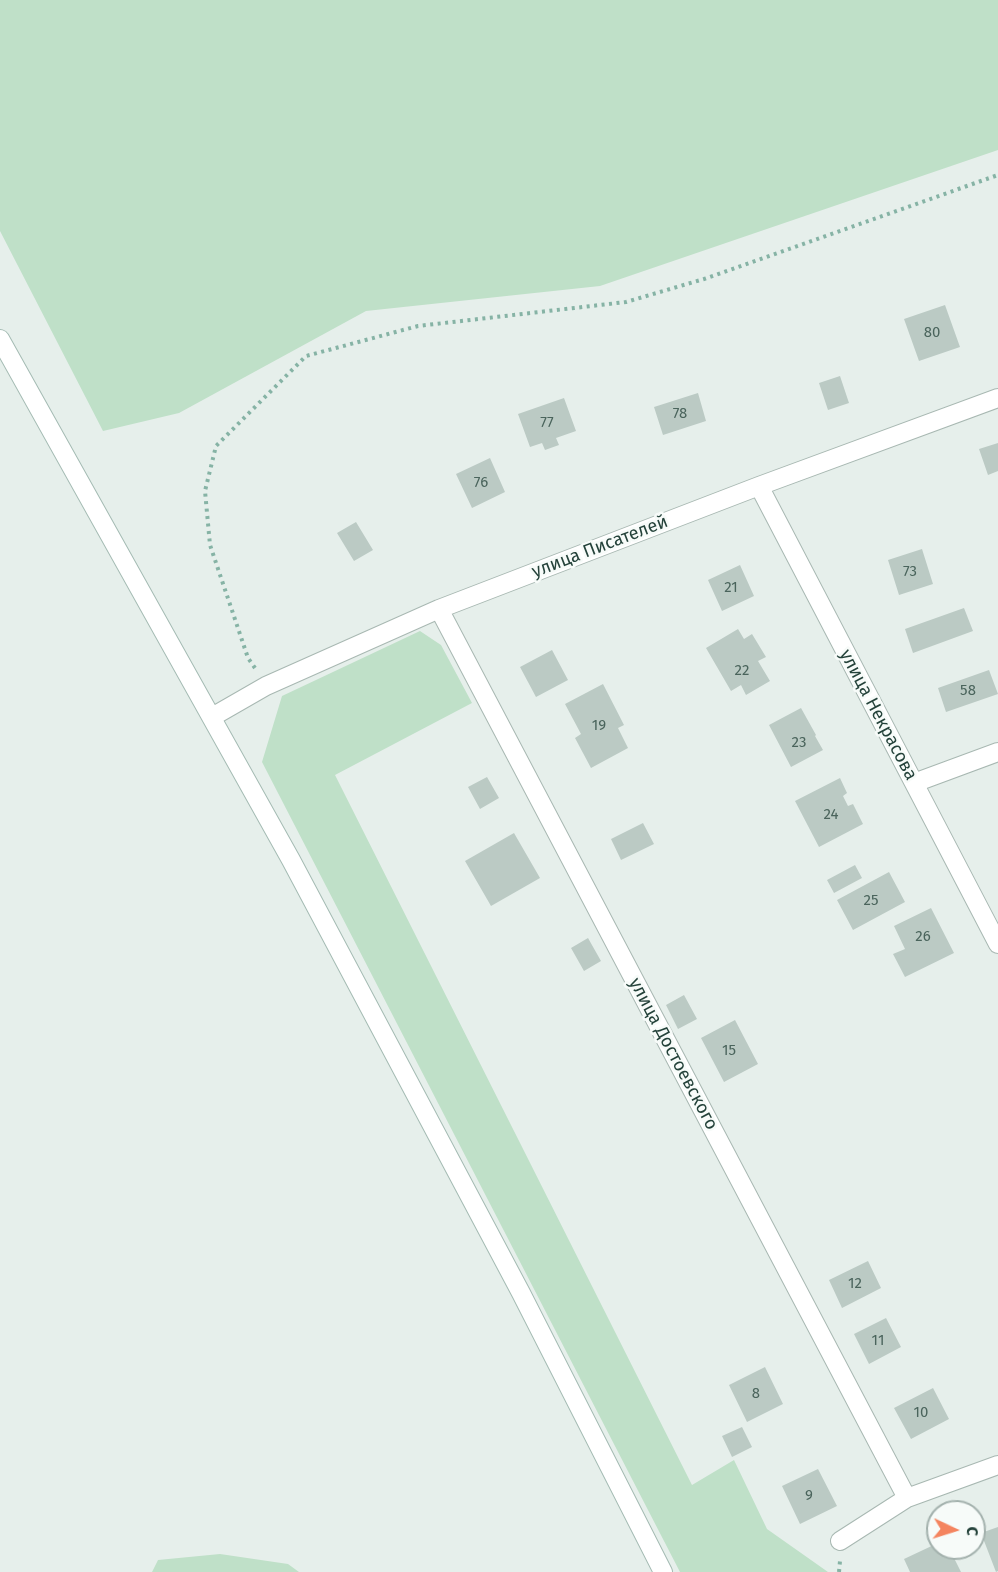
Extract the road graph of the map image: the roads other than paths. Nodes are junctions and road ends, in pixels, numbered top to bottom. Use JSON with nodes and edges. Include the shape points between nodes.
{"nodes":[{"id":1,"x":0,"y":339,"type":"edge"},
{"id":2,"x":998,"y":398,"type":"edge"},
{"id":3,"x":759,"y":486,"type":"junction"},
{"id":4,"x":440,"y":609,"type":"junction"},
{"id":5,"x":212,"y":717,"type":"junction"},
{"id":6,"x":998,"y":752,"type":"edge"},
{"id":7,"x":914,"y":783,"type":"junction"},
{"id":8,"x":998,"y":944,"type":"edge"},
{"id":9,"x":998,"y":1465,"type":"edge"},
{"id":10,"x":907,"y":1498,"type":"junction"},
{"id":11,"x":840,"y":1541,"type":"dead end"},
{"id":12,"x":663,"y":1572,"type":"edge"}],
"edges":[{"from":1,"to":5,"type":"street"},
{"from":2,"to":3,"type":"street","name":"улица Писателей"},
{"from":3,"to":4,"type":"street","name":"улица Писателей"},
{"from":3,"to":7,"type":"street","name":"улица Некрасова"},
{"from":4,"to":5,"type":"street","name":"улица Писателей","via":[[266,686]]},
{"from":4,"to":10,"type":"street","name":"улица Достоевского"},
{"from":5,"to":12,"type":"street","via":[[521,1293]]},
{"from":6,"to":7,"type":"street"},
{"from":7,"to":8,"type":"street","name":"улица Некрасова"},
{"from":9,"to":10,"type":"street"},
{"from":10,"to":11,"type":"street"}]}
